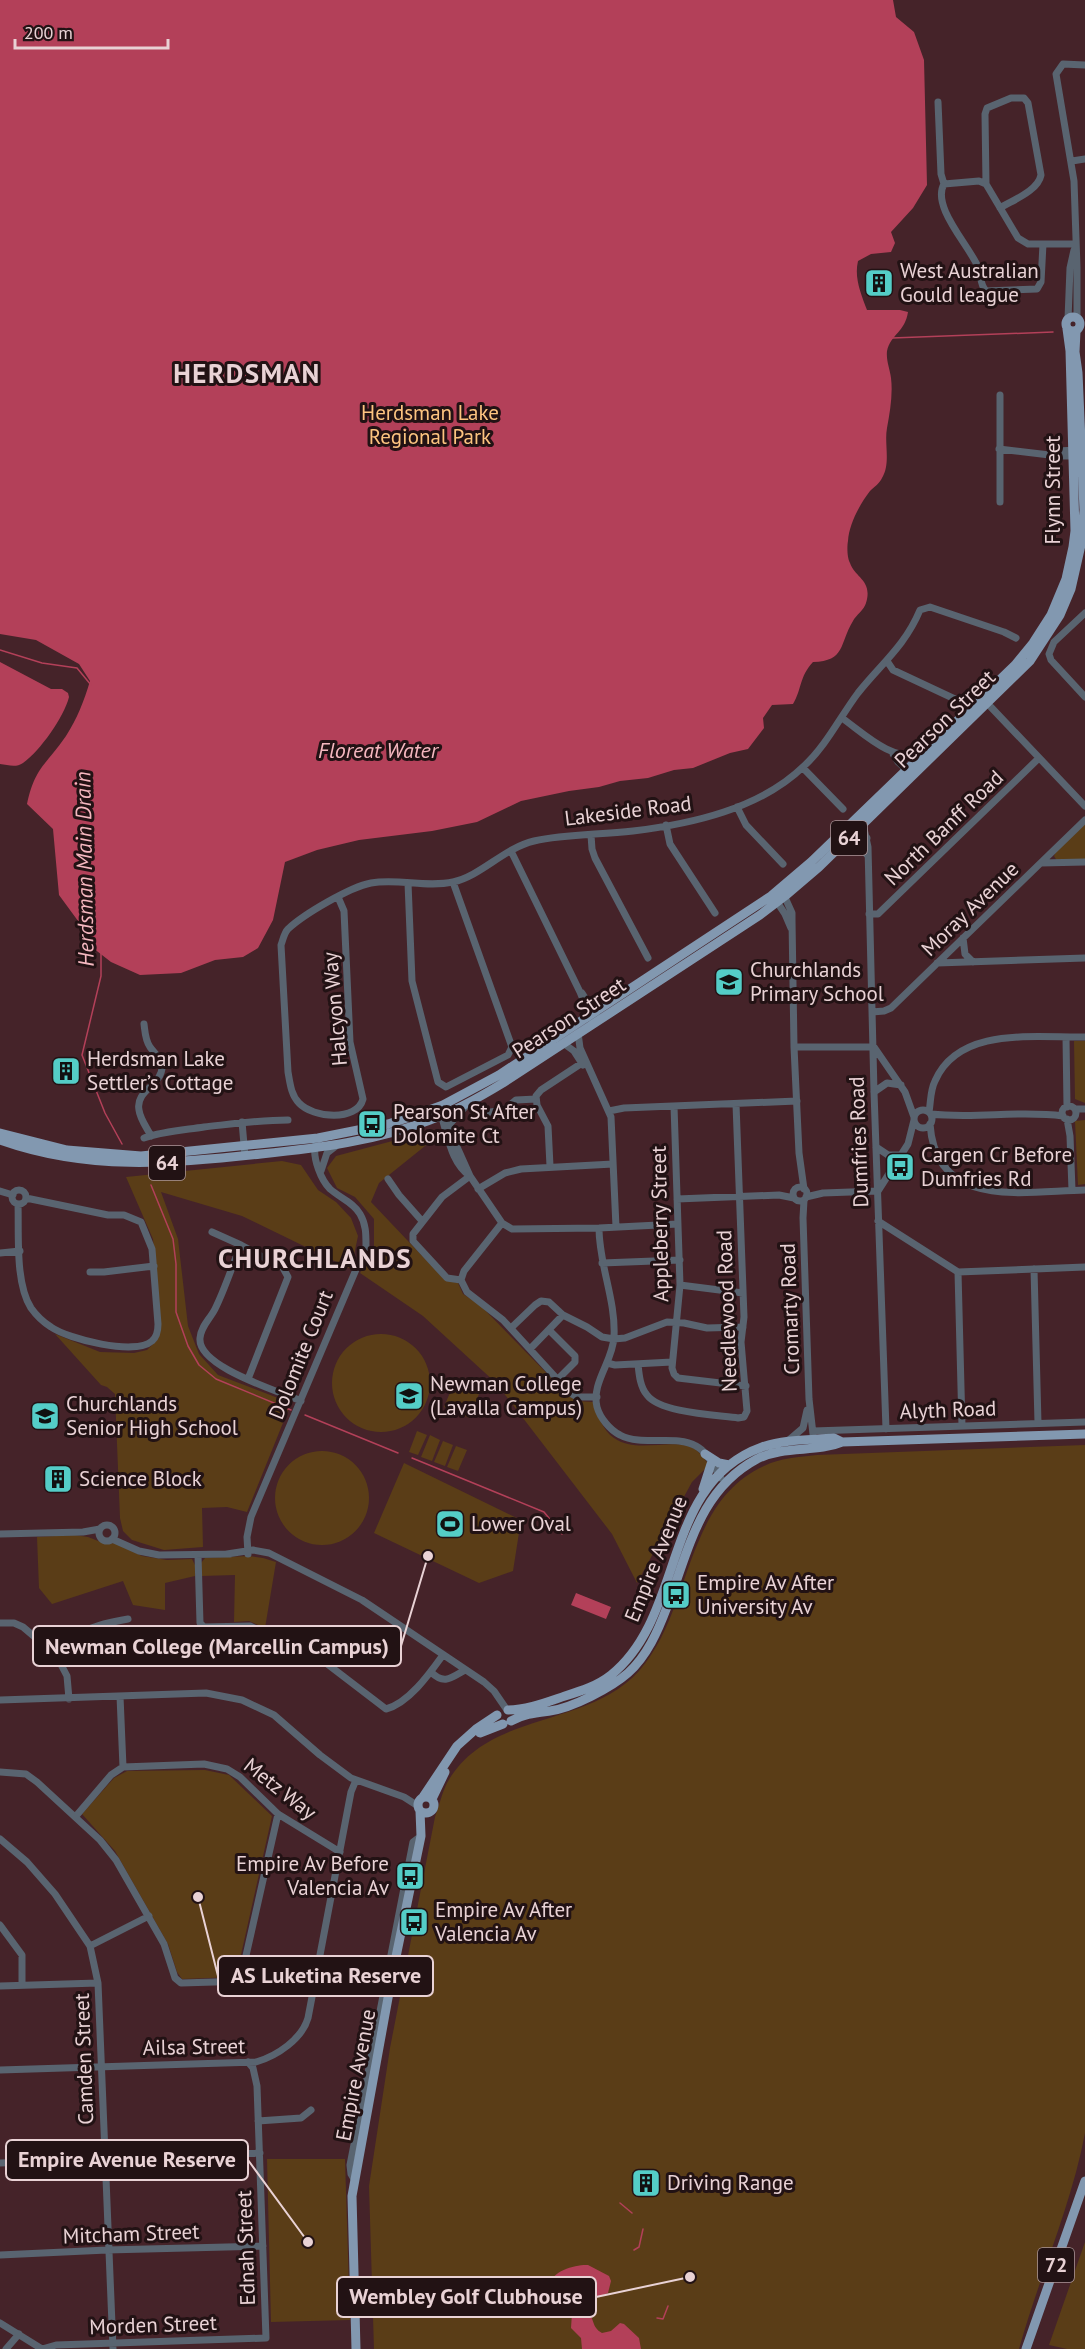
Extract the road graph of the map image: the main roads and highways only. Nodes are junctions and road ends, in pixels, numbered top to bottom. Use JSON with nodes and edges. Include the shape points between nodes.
{"nodes":[{"id":1,"x":1077,"y":325,"type":"edge"},
{"id":2,"x":1085,"y":339,"type":"edge"},
{"id":3,"x":1078,"y":373,"type":"junction"},
{"id":4,"x":1077,"y":453,"type":"junction"},
{"id":5,"x":1083,"y":497,"type":"junction"},
{"id":6,"x":1074,"y":514,"type":"junction"},
{"id":7,"x":1033,"y":643,"type":"joint"},
{"id":8,"x":1044,"y":643,"type":"joint"},
{"id":9,"x":910,"y":772,"type":"junction"},
{"id":10,"x":778,"y":896,"type":"junction"},
{"id":11,"x":594,"y":1018,"type":"junction"},
{"id":12,"x":442,"y":1110,"type":"junction"},
{"id":13,"x":0,"y":1133,"type":"edge"},
{"id":14,"x":0,"y":1140,"type":"edge"},
{"id":15,"x":244,"y":1151,"type":"junction"},
{"id":16,"x":1085,"y":1434,"type":"edge"},
{"id":17,"x":813,"y":1439,"type":"junction"},
{"id":18,"x":729,"y":1465,"type":"junction"},
{"id":19,"x":722,"y":1478,"type":"junction"},
{"id":20,"x":701,"y":1494,"type":"junction"},
{"id":21,"x":503,"y":1712,"type":"junction"},
{"id":22,"x":507,"y":1723,"type":"junction"},
{"id":23,"x":424,"y":1804,"type":"junction"},
{"id":24,"x":392,"y":1976,"type":"junction"},
{"id":25,"x":1085,"y":2181,"type":"edge"},
{"id":26,"x":1085,"y":2194,"type":"edge"},
{"id":27,"x":356,"y":2349,"type":"edge"},
{"id":28,"x":362,"y":2349,"type":"edge"},
{"id":29,"x":1026,"y":2349,"type":"edge"},
{"id":30,"x":1032,"y":2349,"type":"edge"}],
"edges":[{"from":1,"to":3,"type":"main road","name":"Flynn Street","number":"64"},
{"from":1,"to":4,"type":"main road","name":"Flynn Street","number":"64","via":[[1070,351]]},
{"from":2,"to":3,"type":"main road","number":"64","via":[[1080,347]]},
{"from":3,"to":4,"type":"main road","name":"Flynn Street","number":"64"},
{"from":4,"to":5,"type":"main road","name":"Flynn Street","number":"64"},
{"from":4,"to":6,"type":"main road","name":"Flynn Street","number":"64"},
{"from":5,"to":6,"type":"main road"},
{"from":5,"to":8,"type":"main road","name":"Flynn Street","number":"64","via":[[1084,526],[1077,565],[1060,615]]},
{"from":6,"to":7,"type":"main road","name":"Flynn Street","number":"64","via":[[1073,547],[1066,579],[1051,615]]},
{"from":7,"to":9,"type":"main road","name":"Pearson Street","number":"64","via":[[922,755]]},
{"from":8,"to":9,"type":"main road","name":"Pearson Street","number":"64","via":[[988,704]]},
{"from":9,"to":10,"type":"main road","name":"Pearson Street","number":"64"},
{"from":9,"to":10,"type":"main road","name":"Pearson Street","number":"64","via":[[863,824]]},
{"from":10,"to":11,"type":"main road","name":"Pearson Street","number":"64"},
{"from":11,"to":12,"type":"main road","name":"Pearson Street","number":"64"},
{"from":11,"to":12,"type":"main road","name":"Pearson Street","number":"64","via":[[563,1044],[503,1083],[468,1104]]},
{"from":12,"to":15,"type":"main road","name":"Pearson Street","number":"64"},
{"from":12,"to":15,"type":"main road","name":"Pearson Street","number":"64","via":[[431,1120],[365,1140],[314,1149]]},
{"from":13,"to":15,"type":"main road","name":"Pearson Street","number":"64","via":[[68,1150],[118,1156]]},
{"from":14,"to":15,"type":"main road","name":"Pearson Street","number":"64","via":[[102,1162],[140,1164],[188,1162]]},
{"from":16,"to":17,"type":"main road","name":"Empire Avenue","via":[[835,1445]]},
{"from":17,"to":18,"type":"main road","name":"Empire Avenue","via":[[761,1447]]},
{"from":17,"to":19,"type":"main road","name":"Empire Avenue","via":[[766,1455]]},
{"from":18,"to":19,"type":"main road","name":"Empire Avenue"},
{"from":18,"to":20,"type":"main road","via":[[708,1459]]},
{"from":19,"to":20,"type":"main road","name":"Empire Avenue"},
{"from":19,"to":22,"type":"main road","name":"Empire Avenue","via":[[700,1519],[660,1626],[630,1672],[597,1694]]},
{"from":20,"to":21,"type":"main road","name":"Empire Avenue","via":[[651,1622],[628,1659],[590,1688]]},
{"from":21,"to":22,"type":"main road","via":[[497,1719]]},
{"from":21,"to":23,"type":"main road","name":"Empire Avenue","via":[[457,1746]]},
{"from":22,"to":23,"type":"main road","name":"Empire Avenue","via":[[486,1730],[462,1749]]},
{"from":23,"to":24,"type":"main road","name":"Empire Avenue"},
{"from":23,"to":24,"type":"main road","name":"Empire Avenue","via":[[423,1827]]},
{"from":24,"to":27,"type":"main road","name":"Empire Avenue","via":[[354,2179],[351,2214]]},
{"from":24,"to":28,"type":"main road","name":"Empire Avenue","via":[[357,2197]]},
{"from":25,"to":29,"type":"main road","number":"72"},
{"from":26,"to":30,"type":"main road","number":"72"}]}
